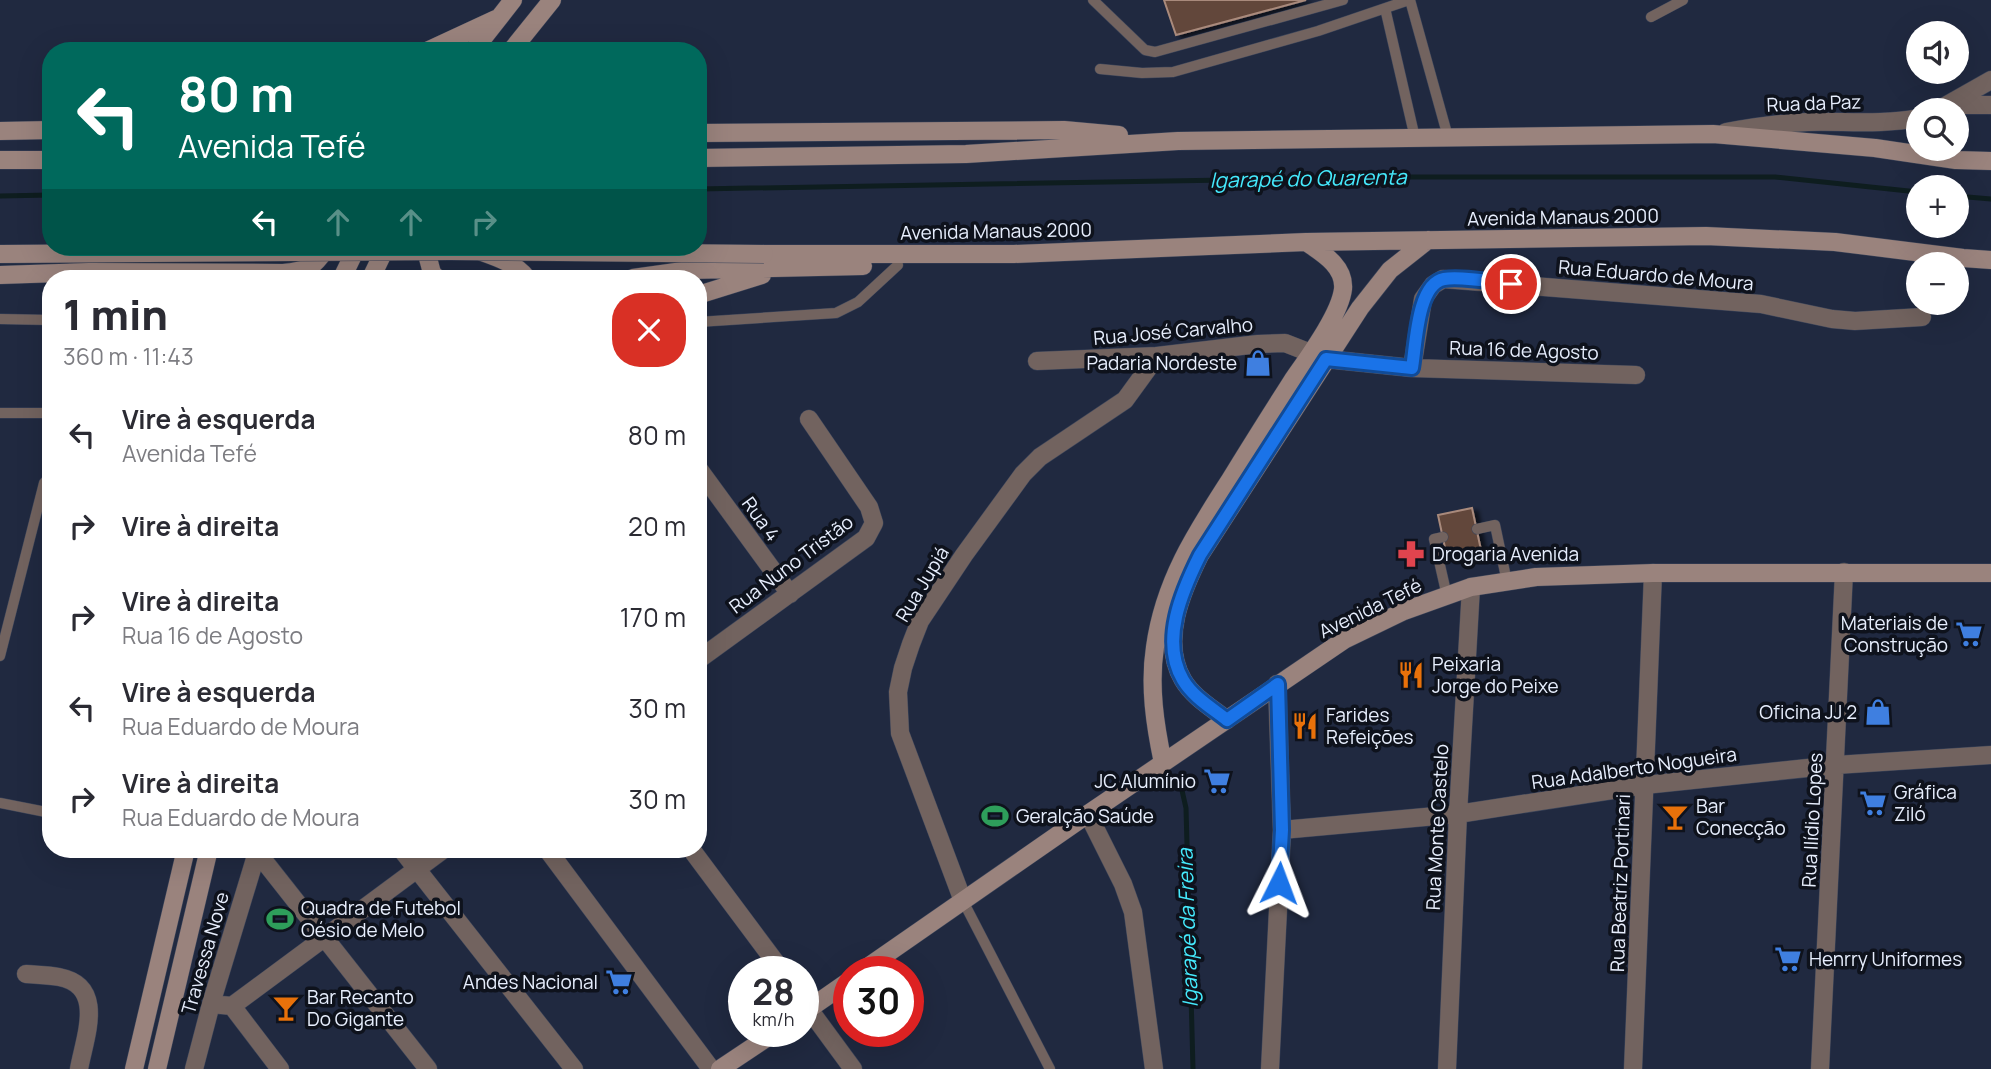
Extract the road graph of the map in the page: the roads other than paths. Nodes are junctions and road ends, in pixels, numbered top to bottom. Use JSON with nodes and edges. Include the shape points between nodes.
{"nodes":[{"id":1,"x":513,"y":0,"type":"edge"},
{"id":2,"x":552,"y":0,"type":"edge"},
{"id":3,"x":1093,"y":0,"type":"edge"},
{"id":4,"x":1343,"y":0,"type":"edge"},
{"id":5,"x":1409,"y":0,"type":"edge"},
{"id":6,"x":1683,"y":0,"type":"edge"},
{"id":7,"x":1385,"y":8,"type":"junction"},
{"id":8,"x":1651,"y":17,"type":"dead end"},
{"id":9,"x":496,"y":19,"type":"junction"},
{"id":10,"x":446,"y":42,"type":"edge"},
{"id":11,"x":479,"y":42,"type":"edge"},
{"id":12,"x":518,"y":42,"type":"edge"},
{"id":13,"x":1100,"y":69,"type":"dead end"},
{"id":14,"x":1991,"y":80,"type":"edge"},
{"id":15,"x":1960,"y":98,"type":"edge"},
{"id":16,"x":1991,"y":106,"type":"edge"},
{"id":17,"x":1969,"y":107,"type":"edge"},
{"id":18,"x":1906,"y":120,"type":"edge"},
{"id":19,"x":42,"y":130,"type":"edge"},
{"id":20,"x":0,"y":131,"type":"edge"},
{"id":21,"x":707,"y":133,"type":"edge"},
{"id":22,"x":1713,"y":134,"type":"junction"},
{"id":23,"x":1448,"y":137,"type":"junction"},
{"id":24,"x":1415,"y":138,"type":"junction"},
{"id":25,"x":1178,"y":141,"type":"junction"},
{"id":26,"x":1906,"y":150,"type":"edge"},
{"id":27,"x":1969,"y":157,"type":"edge"},
{"id":28,"x":707,"y":158,"type":"edge"},
{"id":29,"x":0,"y":160,"type":"edge"},
{"id":30,"x":42,"y":160,"type":"edge"},
{"id":31,"x":1991,"y":161,"type":"edge"},
{"id":32,"x":1428,"y":240,"type":"junction"},
{"id":33,"x":1306,"y":242,"type":"junction"},
{"id":34,"x":0,"y":254,"type":"edge"},
{"id":35,"x":42,"y":254,"type":"edge"},
{"id":36,"x":707,"y":254,"type":"edge"},
{"id":37,"x":1014,"y":254,"type":"junction"},
{"id":38,"x":320,"y":256,"type":"edge"},
{"id":39,"x":493,"y":256,"type":"edge"},
{"id":40,"x":1991,"y":260,"type":"edge"},
{"id":41,"x":898,"y":265,"type":"junction"},
{"id":42,"x":789,"y":267,"type":"junction"},
{"id":43,"x":305,"y":270,"type":"edge"},
{"id":44,"x":520,"y":270,"type":"edge"},
{"id":45,"x":690,"y":270,"type":"edge"},
{"id":46,"x":0,"y":275,"type":"edge"},
{"id":47,"x":42,"y":275,"type":"edge"},
{"id":48,"x":707,"y":292,"type":"edge"},
{"id":49,"x":1922,"y":317,"type":"dead end"},
{"id":50,"x":0,"y":320,"type":"edge"},
{"id":51,"x":42,"y":320,"type":"edge"},
{"id":52,"x":707,"y":321,"type":"edge"},
{"id":53,"x":1157,"y":356,"type":"junction"},
{"id":54,"x":1318,"y":356,"type":"junction"},
{"id":55,"x":1037,"y":361,"type":"dead end"},
{"id":56,"x":1412,"y":368,"type":"junction"},
{"id":57,"x":1636,"y":375,"type":"dead end"},
{"id":58,"x":0,"y":413,"type":"edge"},
{"id":59,"x":42,"y":413,"type":"edge"},
{"id":60,"x":809,"y":419,"type":"dead end"},
{"id":61,"x":707,"y":480,"type":"edge"},
{"id":62,"x":42,"y":490,"type":"edge"},
{"id":63,"x":1477,"y":529,"type":"dead end"},
{"id":64,"x":1443,"y":537,"type":"dead end"},
{"id":65,"x":1844,"y":572,"type":"junction"},
{"id":66,"x":1653,"y":573,"type":"junction"},
{"id":67,"x":1991,"y":573,"type":"edge"},
{"id":68,"x":1507,"y":582,"type":"junction"},
{"id":69,"x":1471,"y":587,"type":"junction"},
{"id":70,"x":790,"y":594,"type":"junction"},
{"id":71,"x":1447,"y":596,"type":"junction"},
{"id":72,"x":707,"y":654,"type":"edge"},
{"id":73,"x":0,"y":656,"type":"edge"},
{"id":74,"x":1278,"y":684,"type":"junction"},
{"id":75,"x":1227,"y":720,"type":"junction"},
{"id":76,"x":1991,"y":755,"type":"edge"},
{"id":77,"x":1163,"y":763,"type":"junction"},
{"id":78,"x":1836,"y":765,"type":"junction"},
{"id":79,"x":1645,"y":785,"type":"junction"},
{"id":80,"x":0,"y":803,"type":"edge"},
{"id":81,"x":42,"y":811,"type":"edge"},
{"id":82,"x":1088,"y":814,"type":"junction"},
{"id":83,"x":1458,"y":814,"type":"junction"},
{"id":84,"x":1282,"y":830,"type":"junction"},
{"id":85,"x":184,"y":858,"type":"edge"},
{"id":86,"x":207,"y":858,"type":"edge"},
{"id":87,"x":255,"y":858,"type":"edge"},
{"id":88,"x":263,"y":858,"type":"edge"},
{"id":89,"x":408,"y":858,"type":"edge"},
{"id":90,"x":431,"y":858,"type":"edge"},
{"id":91,"x":554,"y":858,"type":"edge"},
{"id":92,"x":698,"y":858,"type":"edge"},
{"id":93,"x":416,"y":869,"type":"junction"},
{"id":94,"x":963,"y":901,"type":"junction"},
{"id":95,"x":324,"y":938,"type":"junction"},
{"id":96,"x":771,"y":956,"type":"edge"},
{"id":97,"x":884,"y":956,"type":"edge"},
{"id":98,"x":26,"y":974,"type":"dead end"},
{"id":99,"x":211,"y":1004,"type":"junction"},
{"id":100,"x":232,"y":1006,"type":"junction"},
{"id":101,"x":819,"y":1026,"type":"edge"},
{"id":102,"x":756,"y":1047,"type":"edge"},
{"id":103,"x":732,"y":1066,"type":"edge"},
{"id":104,"x":79,"y":1069,"type":"edge"},
{"id":105,"x":134,"y":1069,"type":"edge"},
{"id":106,"x":157,"y":1069,"type":"edge"},
{"id":107,"x":194,"y":1069,"type":"edge"},
{"id":108,"x":280,"y":1069,"type":"edge"},
{"id":109,"x":428,"y":1069,"type":"edge"},
{"id":110,"x":574,"y":1069,"type":"edge"},
{"id":111,"x":711,"y":1069,"type":"edge"},
{"id":112,"x":853,"y":1069,"type":"edge"},
{"id":113,"x":1050,"y":1069,"type":"edge"},
{"id":114,"x":1154,"y":1069,"type":"edge"},
{"id":115,"x":1269,"y":1069,"type":"edge"},
{"id":116,"x":1447,"y":1069,"type":"edge"},
{"id":117,"x":1633,"y":1069,"type":"edge"},
{"id":118,"x":1820,"y":1069,"type":"edge"}],
"edges":[{"from":1,"to":9,"type":"street"},
{"from":2,"to":12,"type":"street"},
{"from":3,"to":4,"type":"lane","via":[[1145,50],[1155,52]]},
{"from":5,"to":7,"type":"lane"},
{"from":5,"to":23,"type":"lane"},
{"from":6,"to":8,"type":"lane"},
{"from":7,"to":13,"type":"lane","via":[[1173,72]]},
{"from":7,"to":24,"type":"lane"},
{"from":9,"to":10,"type":"street"},
{"from":9,"to":11,"type":"street"},
{"from":14,"to":15,"type":"street"},
{"from":16,"to":17,"type":"street"},
{"from":18,"to":22,"type":"street","name":"Rua da Paz","via":[[1765,125]]},
{"from":19,"to":20,"type":"street"},
{"from":21,"to":25,"type":"street","via":[[1064,130]]},
{"from":22,"to":23,"type":"street"},
{"from":22,"to":26,"type":"street"},
{"from":23,"to":24,"type":"street"},
{"from":24,"to":25,"type":"street"},
{"from":25,"to":28,"type":"street","via":[[966,154]]},
{"from":27,"to":31,"type":"street"},
{"from":29,"to":30,"type":"street"},
{"from":32,"to":33,"type":"street","name":"Avenida Manaus 2000"},
{"from":32,"to":40,"type":"street","name":"Avenida Manaus 2000","via":[[1772,237]]},
{"from":32,"to":54,"type":"street","via":[[1390,270]]},
{"from":33,"to":37,"type":"street","name":"Avenida Manaus 2000"},
{"from":33,"to":54,"type":"street","via":[[1338,268],[1343,285]]},
{"from":34,"to":35,"type":"street","name":"Avenida Manaus 2000","bridge":true},
{"from":36,"to":37,"type":"street","name":"Avenida Manaus 2000","bridge":true},
{"from":37,"to":41,"type":"street"},
{"from":38,"to":43,"type":"street"},
{"from":39,"to":44,"type":"street"},
{"from":41,"to":42,"type":"street"},
{"from":41,"to":52,"type":"lane","via":[[858,302],[836,313]]},
{"from":42,"to":45,"type":"street"},
{"from":42,"to":48,"type":"street"},
{"from":46,"to":47,"type":"street"},
{"from":49,"to":56,"type":"street","name":"Rua Eduardo de Moura","via":[[1855,321],[1761,304],[1443,279],[1423,299]]},
{"from":50,"to":51,"type":"lane"},
{"from":53,"to":54,"type":"street","name":"Rua José Carvalho","via":[[1284,343]]},
{"from":53,"to":55,"type":"street","name":"Rua José Carvalho"},
{"from":53,"to":94,"type":"street","name":"Rua Jupiá","via":[[1125,400],[1040,457],[1023,474],[920,621],[911,644],[898,692],[901,733]]},
{"from":54,"to":56,"type":"street","name":"Rua 16 de Agosto"},
{"from":54,"to":75,"type":"street","via":[[1200,555],[1177,611],[1175,659],[1183,679]]},
{"from":54,"to":77,"type":"street","via":[[1196,532],[1175,572],[1162,613],[1153,679]]},
{"from":56,"to":57,"type":"street","name":"Rua 16 de Agosto"},
{"from":58,"to":59,"type":"lane"},
{"from":60,"to":70,"type":"street","name":"Rua Nuno Tristão","via":[[869,507],[874,523],[866,538]]},
{"from":61,"to":70,"type":"street","name":"Rua 4"},
{"from":62,"to":73,"type":"lane"},
{"from":63,"to":68,"type":"lane","via":[[1495,525]]},
{"from":64,"to":71,"type":"lane","via":[[1434,539]]},
{"from":65,"to":66,"type":"street","name":"Avenida Tefé"},
{"from":65,"to":67,"type":"street","name":"Avenida Tefé"},
{"from":65,"to":78,"type":"street","name":"Rua Ilídio Lopes"},
{"from":66,"to":68,"type":"street","name":"Avenida Tefé"},
{"from":66,"to":79,"type":"street","name":"Rua Beatriz Portinari"},
{"from":68,"to":69,"type":"street","name":"Avenida Tefé"},
{"from":69,"to":71,"type":"street","name":"Avenida Tefé"},
{"from":69,"to":83,"type":"street","name":"Rua Monte Castelo"},
{"from":70,"to":72,"type":"street","name":"Rua Nuno Tristão"},
{"from":71,"to":74,"type":"street","name":"Avenida Tefé","via":[[1344,640]]},
{"from":74,"to":75,"type":"street","name":"Avenida Tefé"},
{"from":74,"to":84,"type":"street"},
{"from":75,"to":77,"type":"street","name":"Avenida Tefé"},
{"from":76,"to":78,"type":"street","name":"Rua Adalberto Nogueira"},
{"from":77,"to":82,"type":"street","name":"Avenida Tefé"},
{"from":78,"to":79,"type":"street","name":"Rua Adalberto Nogueira"},
{"from":78,"to":118,"type":"street","name":"Rua Ilídio Lopes"},
{"from":79,"to":83,"type":"street","name":"Rua Adalberto Nogueira"},
{"from":79,"to":117,"type":"street","name":"Rua Beatriz Portinari"},
{"from":80,"to":81,"type":"lane"},
{"from":82,"to":94,"type":"street","name":"Avenida Tefé"},
{"from":82,"to":114,"type":"street","via":[[1133,912]]},
{"from":83,"to":84,"type":"street","name":"Rua Adalberto Nogueira"},
{"from":83,"to":116,"type":"street","name":"Rua Monte Castelo"},
{"from":84,"to":115,"type":"street"},
{"from":85,"to":105,"type":"street"},
{"from":86,"to":106,"type":"street"},
{"from":87,"to":99,"type":"street","name":"Travessa Nove"},
{"from":88,"to":95,"type":"street"},
{"from":89,"to":93,"type":"street"},
{"from":90,"to":93,"type":"street"},
{"from":91,"to":111,"type":"street"},
{"from":92,"to":96,"type":"street"},
{"from":93,"to":95,"type":"street"},
{"from":93,"to":110,"type":"street"},
{"from":94,"to":97,"type":"street","name":"Avenida Tefé"},
{"from":94,"to":113,"type":"lane"},
{"from":95,"to":100,"type":"street"},
{"from":95,"to":109,"type":"street"},
{"from":98,"to":104,"type":"street","via":[[60,977],[86,992],[89,1011]]},
{"from":99,"to":100,"type":"street"},
{"from":99,"to":107,"type":"street","name":"Travessa Nove"},
{"from":100,"to":108,"type":"street"},
{"from":101,"to":112,"type":"street"},
{"from":102,"to":103,"type":"street"}]}
